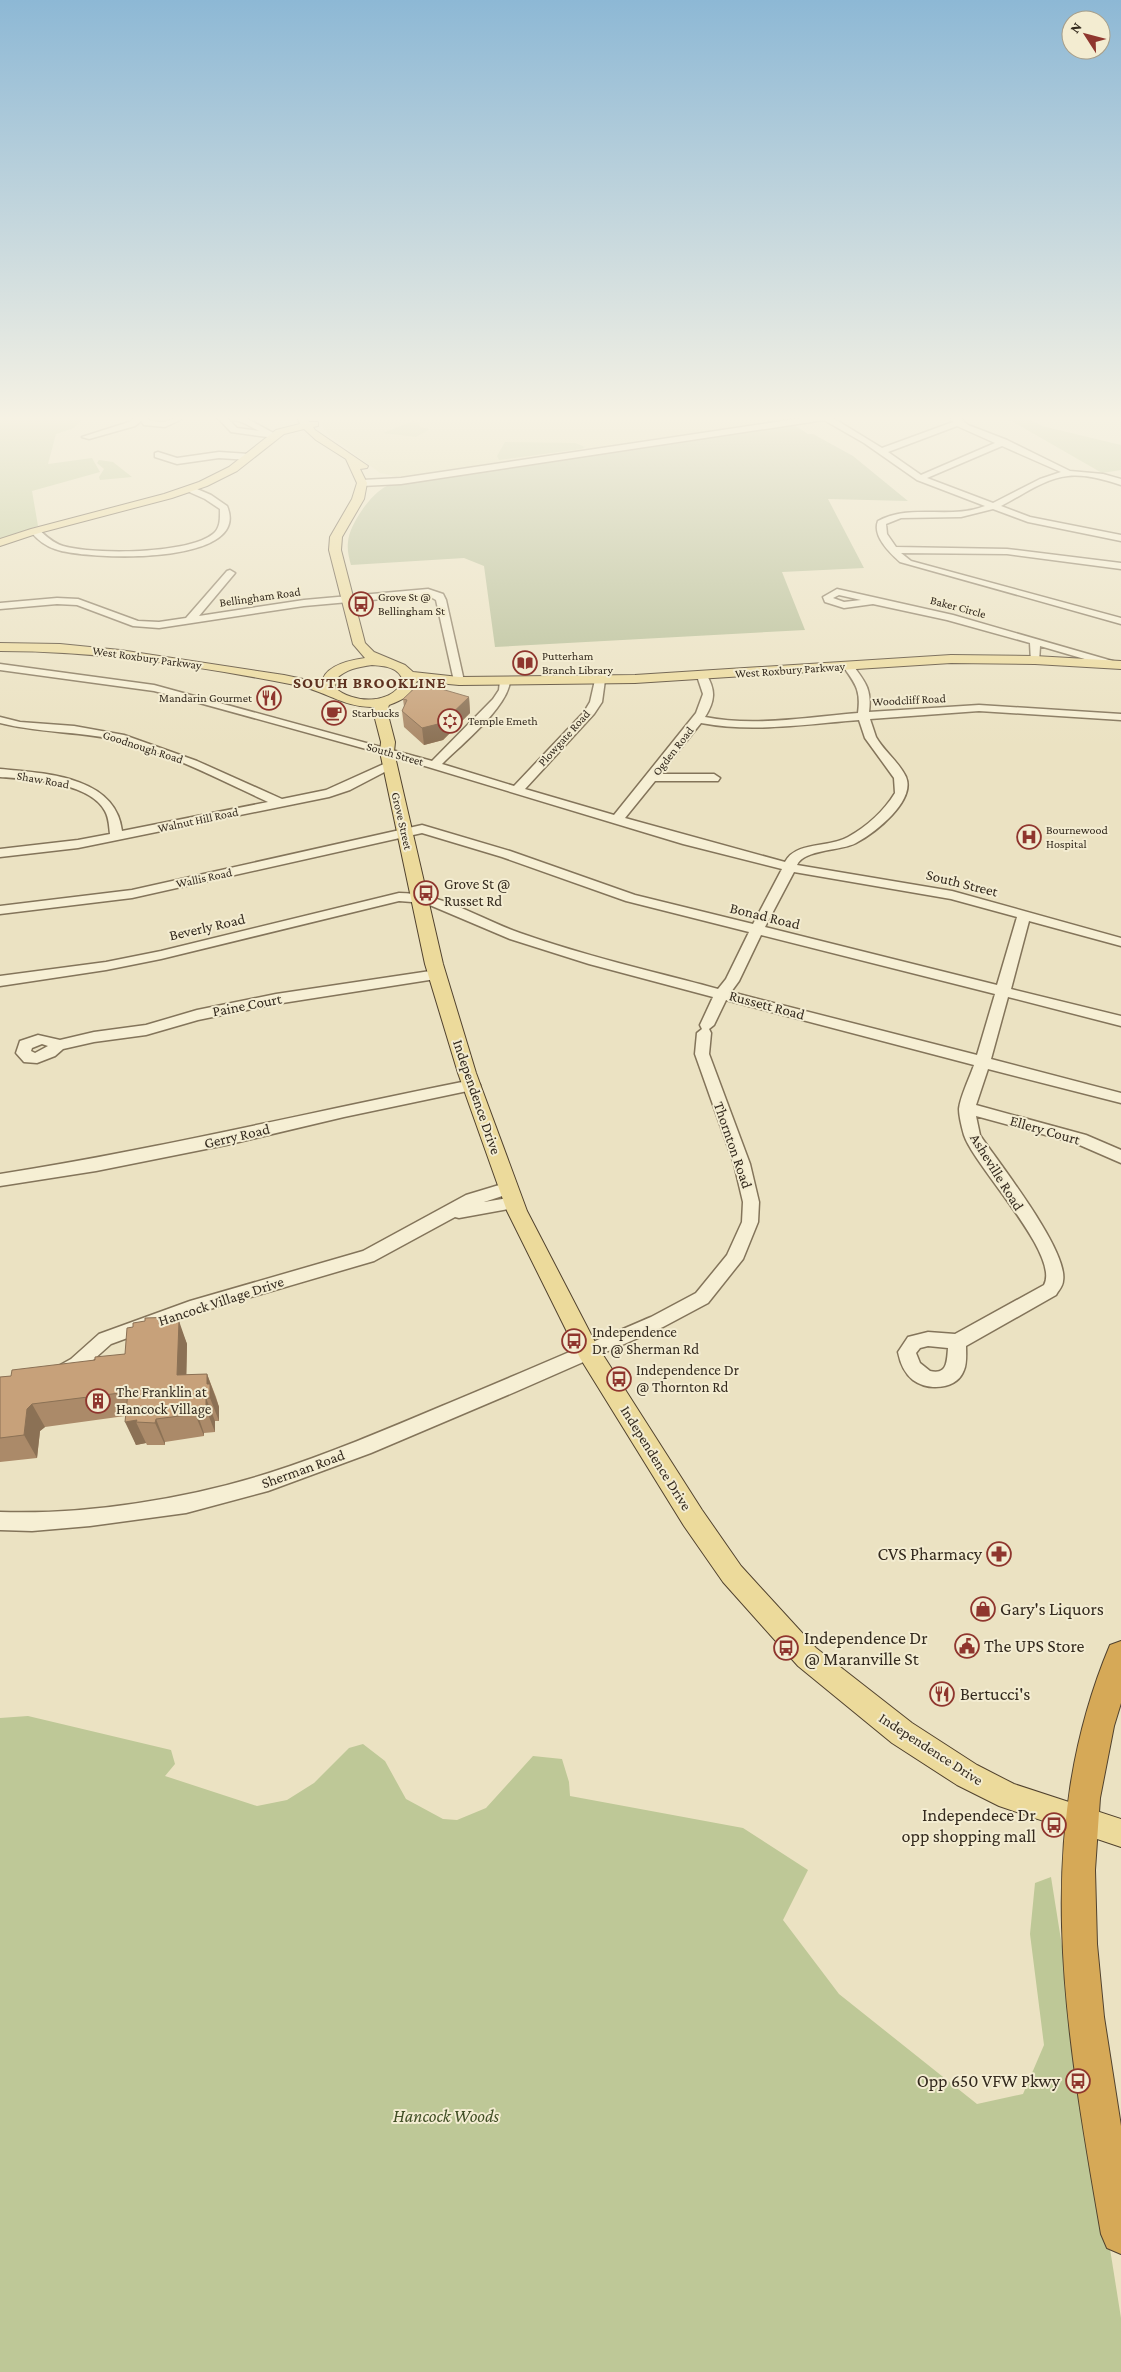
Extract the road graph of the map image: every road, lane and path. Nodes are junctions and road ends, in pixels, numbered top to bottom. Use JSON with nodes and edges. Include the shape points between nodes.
{"nodes":[{"id":1,"x":55,"y":526,"type":"edge"},
{"id":2,"x":224,"y":526,"type":"edge"},
{"id":3,"x":343,"y":526,"type":"edge"},
{"id":4,"x":881,"y":526,"type":"edge"},
{"id":5,"x":1062,"y":526,"type":"edge"},
{"id":6,"x":35,"y":531,"type":"junction"},
{"id":7,"x":1121,"y":538,"type":"edge"},
{"id":8,"x":0,"y":543,"type":"edge"},
{"id":9,"x":893,"y":550,"type":"junction"},
{"id":10,"x":1121,"y":566,"type":"edge"},
{"id":11,"x":230,"y":574,"type":"dead end"},
{"id":12,"x":347,"y":599,"type":"junction"},
{"id":13,"x":873,"y":601,"type":"dead end"},
{"id":14,"x":0,"y":606,"type":"edge"},
{"id":15,"x":190,"y":620,"type":"junction"},
{"id":16,"x":1121,"y":621,"type":"edge"},
{"id":17,"x":1036,"y":641,"type":"junction"},
{"id":18,"x":359,"y":644,"type":"junction"},
{"id":19,"x":0,"y":647,"type":"edge"},
{"id":20,"x":1035,"y":660,"type":"junction"},
{"id":21,"x":393,"y":664,"type":"junction"},
{"id":22,"x":349,"y":665,"type":"junction"},
{"id":23,"x":1116,"y":665,"type":"edge"},
{"id":24,"x":848,"y":666,"type":"junction"},
{"id":25,"x":0,"y":667,"type":"edge"},
{"id":26,"x":332,"y":674,"type":"junction"},
{"id":27,"x":702,"y":676,"type":"junction"},
{"id":28,"x":293,"y":680,"type":"junction"},
{"id":29,"x":600,"y":680,"type":"junction"},
{"id":30,"x":459,"y":681,"type":"junction"},
{"id":31,"x":505,"y":681,"type":"junction"},
{"id":32,"x":408,"y":683,"type":"junction"},
{"id":33,"x":328,"y":690,"type":"junction"},
{"id":34,"x":382,"y":702,"type":"junction"},
{"id":35,"x":359,"y":703,"type":"junction"},
{"id":36,"x":863,"y":716,"type":"junction"},
{"id":37,"x":1121,"y":717,"type":"edge"},
{"id":38,"x":698,"y":719,"type":"junction"},
{"id":39,"x":0,"y":720,"type":"edge"},
{"id":40,"x":387,"y":755,"type":"junction"},
{"id":41,"x":434,"y":765,"type":"junction"},
{"id":42,"x":0,"y":773,"type":"edge"},
{"id":43,"x":652,"y":777,"type":"junction"},
{"id":44,"x":714,"y":778,"type":"dead end"},
{"id":45,"x":517,"y":790,"type":"junction"},
{"id":46,"x":279,"y":802,"type":"junction"},
{"id":47,"x":617,"y":820,"type":"junction"},
{"id":48,"x":405,"y":831,"type":"junction"},
{"id":49,"x":116,"y":836,"type":"junction"},
{"id":50,"x":0,"y":853,"type":"edge"},
{"id":51,"x":789,"y":867,"type":"junction"},
{"id":52,"x":418,"y":897,"type":"junction"},
{"id":53,"x":0,"y":910,"type":"edge"},
{"id":54,"x":1024,"y":916,"type":"junction"},
{"id":55,"x":756,"y":931,"type":"junction"},
{"id":56,"x":1121,"y":942,"type":"edge"},
{"id":57,"x":437,"y":975,"type":"junction"},
{"id":58,"x":0,"y":981,"type":"edge"},
{"id":59,"x":1002,"y":991,"type":"junction"},
{"id":60,"x":722,"y":993,"type":"junction"},
{"id":61,"x":1121,"y":1021,"type":"edge"},
{"id":62,"x":58,"y":1045,"type":"dead end"},
{"id":63,"x":983,"y":1062,"type":"junction"},
{"id":64,"x":472,"y":1085,"type":"junction"},
{"id":65,"x":1121,"y":1098,"type":"edge"},
{"id":66,"x":967,"y":1108,"type":"junction"},
{"id":67,"x":1121,"y":1157,"type":"edge"},
{"id":68,"x":0,"y":1180,"type":"edge"},
{"id":69,"x":512,"y":1196,"type":"junction"},
{"id":70,"x":957,"y":1342,"type":"dead end"},
{"id":71,"x":588,"y":1351,"type":"junction"},
{"id":72,"x":42,"y":1377,"type":"edge"},
{"id":73,"x":0,"y":1521,"type":"edge"},
{"id":74,"x":1121,"y":1656,"type":"edge"},
{"id":75,"x":1082,"y":1820,"type":"junction"},
{"id":76,"x":1121,"y":1832,"type":"edge"},
{"id":77,"x":1121,"y":2234,"type":"edge"}],
"edges":[{"from":1,"to":6,"type":"main road"},
{"from":2,"to":6,"type":"street","via":[[210,541],[187,549],[140,553],[76,552],[55,546]]},
{"from":3,"to":12,"type":"main road","via":[[336,537],[335,550]]},
{"from":4,"to":9,"type":"street"},
{"from":5,"to":7,"type":"street"},
{"from":6,"to":8,"type":"main road"},
{"from":9,"to":10,"type":"street","via":[[1000,550]]},
{"from":9,"to":16,"type":"street","via":[[898,558],[914,565]]},
{"from":11,"to":15,"type":"street"},
{"from":12,"to":15,"type":"street","name":"Bellingham Road"},
{"from":12,"to":18,"type":"main road"},
{"from":12,"to":30,"type":"street","name":"Bellingham Road","via":[[428,592],[439,596]]},
{"from":13,"to":17,"type":"street","name":"Baker Circle","via":[[949,617]]},
{"from":14,"to":15,"type":"street","name":"Bellingham Road","via":[[67,601],[137,624],[159,625]]},
{"from":17,"to":20,"type":"street"},
{"from":17,"to":23,"type":"street","name":"Baker Circle"},
{"from":18,"to":21,"type":"main road","via":[[369,655]]},
{"from":18,"to":22,"type":"main road","via":[[356,657]]},
{"from":19,"to":28,"type":"main road","name":"West Roxbury Parkway","via":[[115,652]]},
{"from":20,"to":23,"type":"main road","name":"West Roxbury Parkway"},
{"from":20,"to":24,"type":"main road","name":"West Roxbury Parkway","via":[[934,660]]},
{"from":21,"to":22,"type":"main road"},
{"from":21,"to":32,"type":"main road","via":[[400,667]]},
{"from":22,"to":26,"type":"main road","name":"West Roxbury Parkway"},
{"from":24,"to":27,"type":"main road","name":"West Roxbury Parkway"},
{"from":24,"to":36,"type":"street","via":[[863,688]]},
{"from":25,"to":40,"type":"street","name":"South Street","via":[[154,688]]},
{"from":26,"to":28,"type":"main road","name":"West Roxbury Parkway"},
{"from":26,"to":33,"type":"main road","via":[[327,682]]},
{"from":27,"to":29,"type":"main road","name":"West Roxbury Parkway"},
{"from":27,"to":38,"type":"street","name":"Ogden Road","via":[[710,696]]},
{"from":28,"to":33,"type":"main road","name":"West Roxbury Parkway"},
{"from":29,"to":31,"type":"main road","name":"West Roxbury Parkway"},
{"from":29,"to":45,"type":"street","name":"Plowgate Road","via":[[596,702],[588,714]]},
{"from":30,"to":31,"type":"main road","name":"West Roxbury Parkway"},
{"from":30,"to":32,"type":"main road","name":"West Roxbury Parkway"},
{"from":31,"to":41,"type":"street","via":[[505,689],[498,701]]},
{"from":32,"to":34,"type":"main road","name":"West Roxbury Parkway","via":[[393,698]]},
{"from":33,"to":35,"type":"main road","name":"West Roxbury Parkway","via":[[339,699]]},
{"from":34,"to":35,"type":"main road"},
{"from":34,"to":40,"type":"main road","name":"Grove Street","via":[[380,711],[388,742]]},
{"from":35,"to":40,"type":"main road","name":"Grove Street","via":[[373,715]]},
{"from":36,"to":37,"type":"street","name":"Woodcliff Road","via":[[979,708]]},
{"from":36,"to":38,"type":"street","name":"Woodcliff Road","via":[[752,724],[723,724]]},
{"from":36,"to":51,"type":"street","via":[[871,738],[900,778],[901,793],[881,819],[851,841],[800,854]]},
{"from":38,"to":43,"type":"street","name":"Ogden Road"},
{"from":39,"to":46,"type":"street","name":"Goodnough Road","via":[[20,726],[74,728],[120,737],[192,763]]},
{"from":40,"to":41,"type":"street","name":"South Street"},
{"from":40,"to":46,"type":"street","name":"Walnut Hill Road","via":[[346,787]]},
{"from":40,"to":48,"type":"main road","name":"Grove Street"},
{"from":41,"to":45,"type":"street","name":"South Street"},
{"from":42,"to":49,"type":"street","name":"Shaw Road","via":[[60,781],[101,798],[111,809]]},
{"from":43,"to":44,"type":"street"},
{"from":43,"to":47,"type":"street","name":"Ogden Road"},
{"from":45,"to":47,"type":"street","name":"South Street"},
{"from":46,"to":49,"type":"street","name":"Walnut Hill Road"},
{"from":47,"to":51,"type":"street","name":"South Street"},
{"from":48,"to":52,"type":"main road","name":"Grove Street"},
{"from":48,"to":53,"type":"street","name":"Wallis Road","via":[[132,894]]},
{"from":48,"to":55,"type":"street","name":"Bonad Road","via":[[432,831],[631,898]]},
{"from":49,"to":50,"type":"street","name":"Walnut Hill Road"},
{"from":51,"to":54,"type":"street","name":"South Street","via":[[952,895]]},
{"from":51,"to":55,"type":"street","name":"Thornton Road"},
{"from":52,"to":57,"type":"main road","name":"Independence Drive"},
{"from":52,"to":58,"type":"street","name":"Beverly Road","via":[[374,902],[106,966]]},
{"from":52,"to":60,"type":"street","name":"Russett Road","via":[[553,948]]},
{"from":54,"to":56,"type":"street","name":"South Street"},
{"from":54,"to":59,"type":"street","name":"Asheville Road"},
{"from":55,"to":59,"type":"street","name":"Bonad Road"},
{"from":55,"to":60,"type":"street","name":"Thornton Road","via":[[732,981]]},
{"from":57,"to":62,"type":"street","name":"Paine Court","via":[[276,999],[197,1015],[146,1030]]},
{"from":57,"to":64,"type":"main road","name":"Independence Drive"},
{"from":59,"to":61,"type":"street","name":"Bonad Road"},
{"from":59,"to":63,"type":"street","name":"Asheville Road"},
{"from":60,"to":63,"type":"street","name":"Russett Road"},
{"from":60,"to":71,"type":"street","name":"Thornton Road","via":[[706,1029],[702,1054],[742,1164],[751,1202],[750,1222],[734,1259],[702,1298],[657,1322]]},
{"from":63,"to":65,"type":"street","name":"Russett Road"},
{"from":63,"to":66,"type":"street","name":"Asheville Road"},
{"from":64,"to":68,"type":"street","name":"Gerry Road","via":[[226,1139]]},
{"from":64,"to":69,"type":"main road","name":"Independence Drive"},
{"from":66,"to":67,"type":"street","name":"Ellery Court","via":[[1080,1139]]},
{"from":66,"to":70,"type":"street","name":"Asheville Road","via":[[972,1136],[1040,1236],[1051,1259],[1055,1281],[1050,1290]]},
{"from":69,"to":71,"type":"main road","name":"Independence Drive"},
{"from":69,"to":72,"type":"street","name":"Hancock Village Drive","via":[[445,1215],[368,1256],[190,1308],[105,1339],[70,1369]]},
{"from":71,"to":73,"type":"street","name":"Sherman Road","via":[[364,1447],[256,1486],[186,1504],[90,1517]]},
{"from":71,"to":75,"type":"main road","name":"Independence Drive","via":[[732,1574],[807,1657],[902,1733],[967,1776],[1009,1796]]},
{"from":74,"to":75,"type":"highway","via":[[1097,1731]]},
{"from":75,"to":76,"type":"main road","name":"Independence Drive"},
{"from":75,"to":77,"type":"highway","via":[[1079,1908],[1082,1994]]}]}
